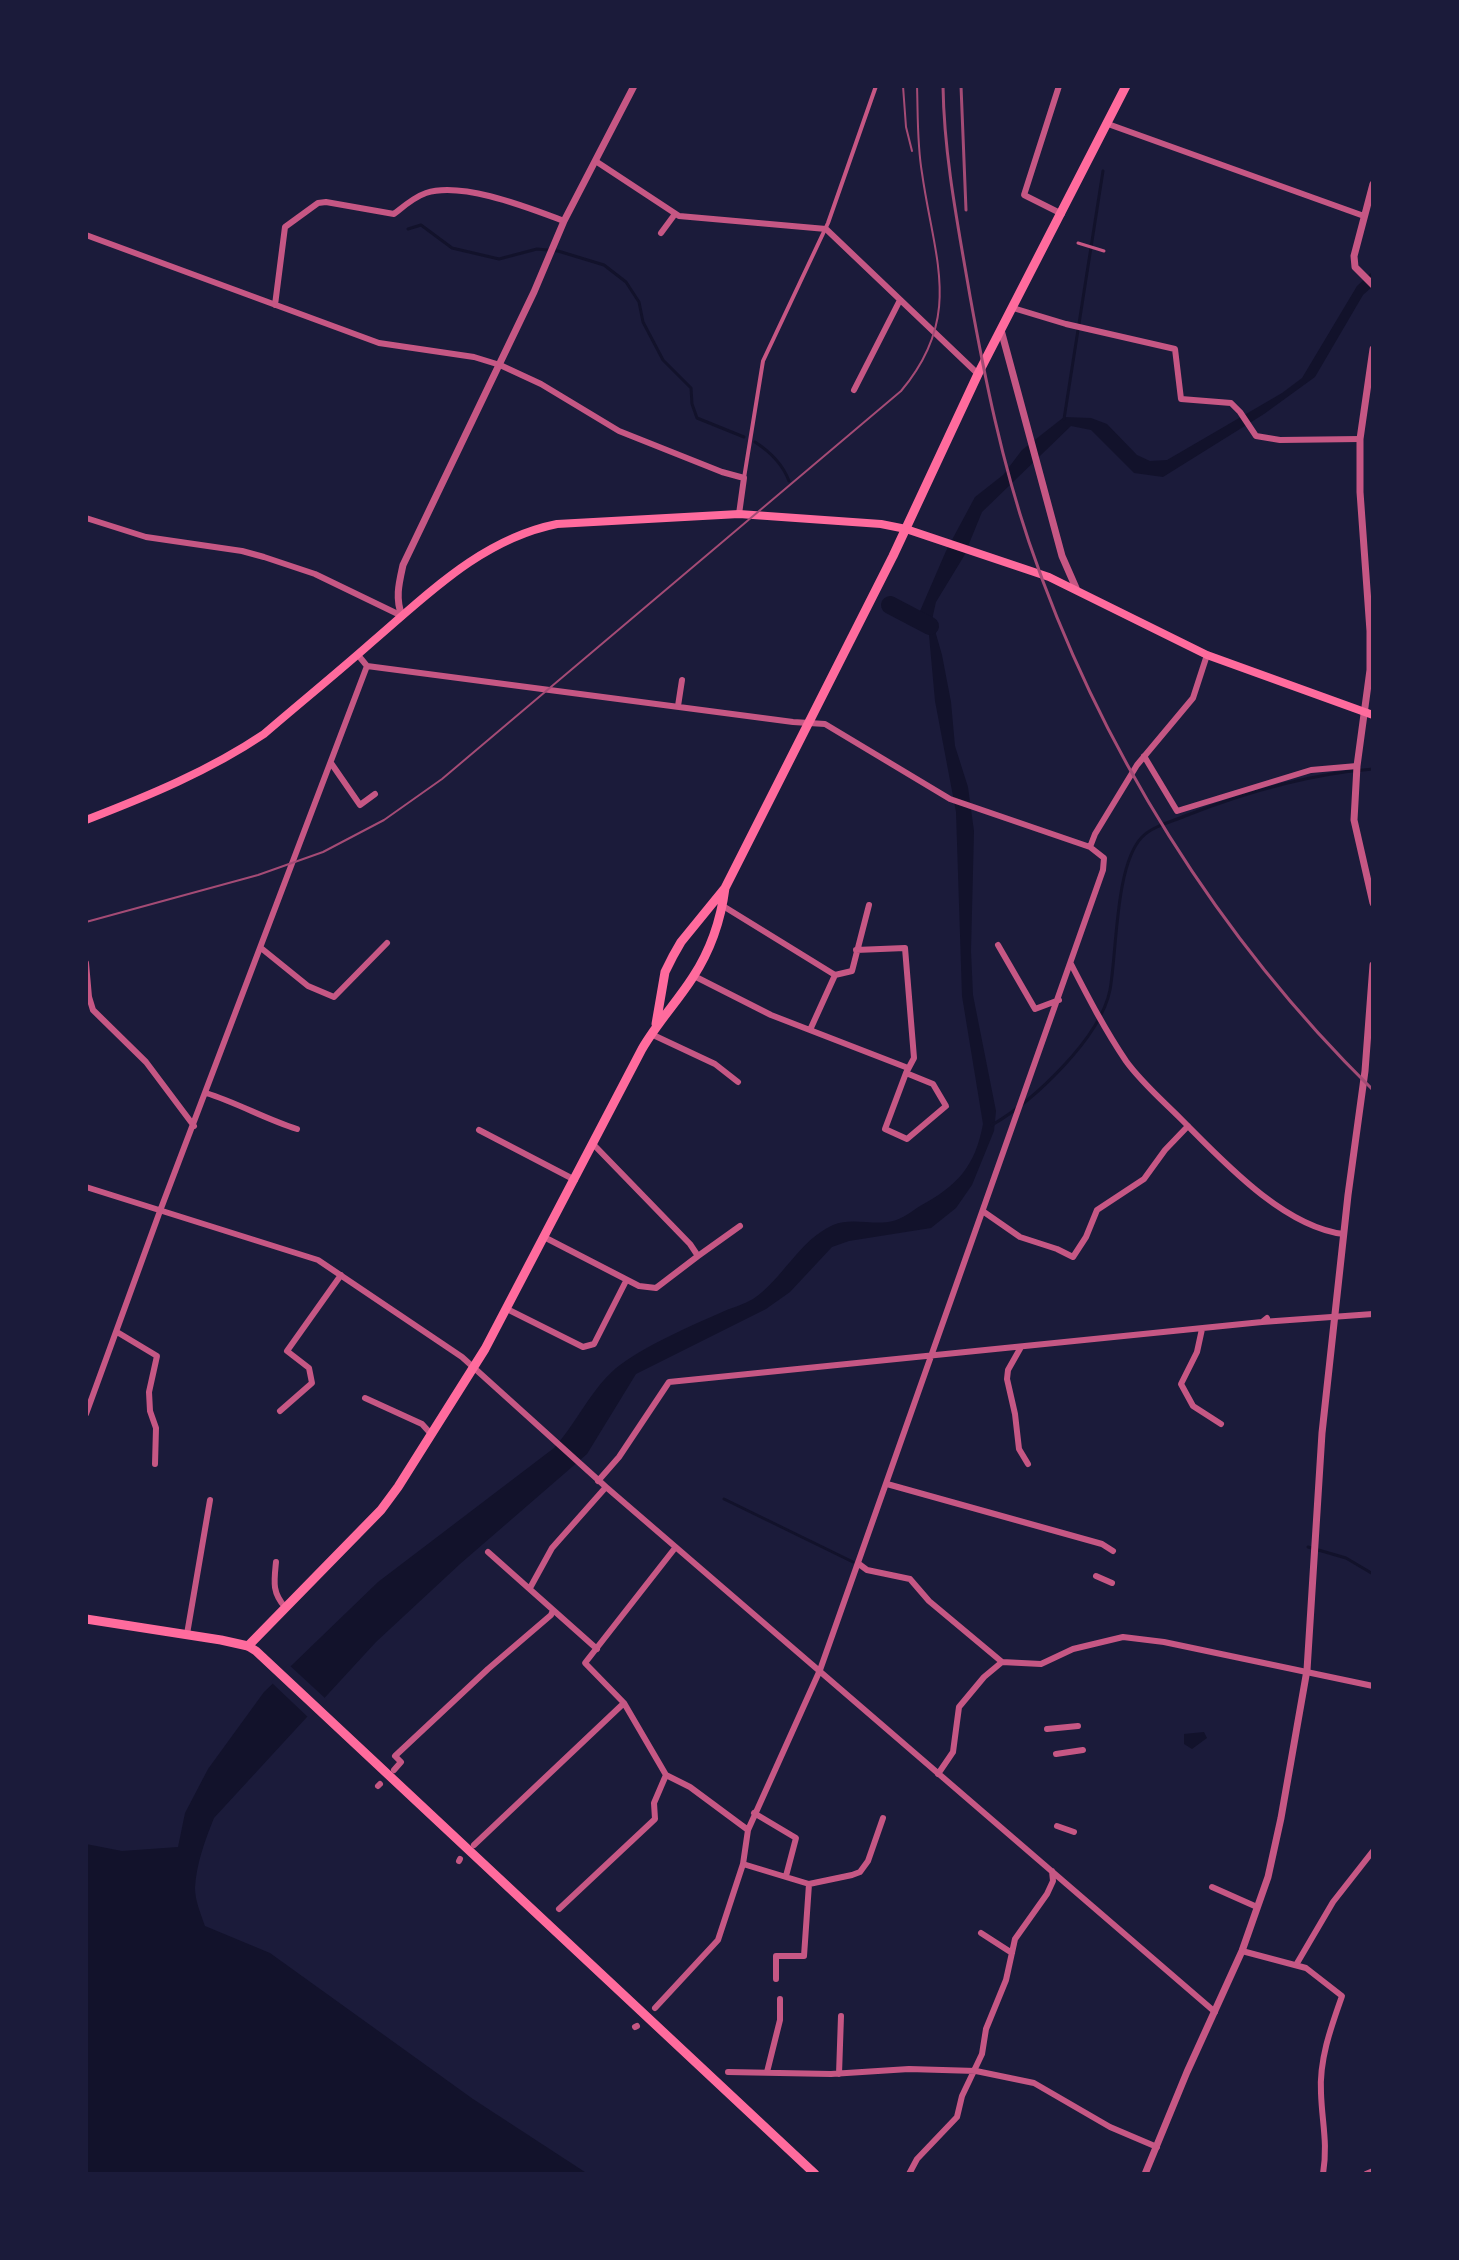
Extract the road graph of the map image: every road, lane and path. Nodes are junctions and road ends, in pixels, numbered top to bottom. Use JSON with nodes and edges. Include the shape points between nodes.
{"nodes":[{"id":1,"x":634,"y":86,"type":"edge"},
{"id":2,"x":876,"y":86,"type":"edge"},
{"id":3,"x":1059,"y":86,"type":"edge"},
{"id":4,"x":1126,"y":86,"type":"edge"},
{"id":5,"x":1108,"y":124,"type":"junction"},
{"id":6,"x":597,"y":162,"type":"junction"},
{"id":7,"x":1373,"y":184,"type":"edge"},
{"id":8,"x":675,"y":214,"type":"junction"},
{"id":9,"x":1062,"y":214,"type":"junction"},
{"id":10,"x":1364,"y":216,"type":"junction"},
{"id":11,"x":564,"y":221,"type":"junction"},
{"id":12,"x":826,"y":229,"type":"junction"},
{"id":13,"x":661,"y":233,"type":"dead end"},
{"id":14,"x":86,"y":235,"type":"edge"},
{"id":15,"x":1078,"y":243,"type":"dead end"},
{"id":16,"x":1104,"y":251,"type":"dead end"},
{"id":17,"x":1373,"y":284,"type":"edge"},
{"id":18,"x":900,"y":300,"type":"junction"},
{"id":19,"x":275,"y":305,"type":"junction"},
{"id":20,"x":1013,"y":308,"type":"junction"},
{"id":21,"x":1001,"y":330,"type":"junction"},
{"id":22,"x":1373,"y":349,"type":"edge"},
{"id":23,"x":500,"y":365,"type":"junction"},
{"id":24,"x":978,"y":374,"type":"junction"},
{"id":25,"x":854,"y":390,"type":"dead end"},
{"id":26,"x":1360,"y":439,"type":"junction"},
{"id":27,"x":744,"y":478,"type":"junction"},
{"id":28,"x":739,"y":514,"type":"junction"},
{"id":29,"x":86,"y":518,"type":"edge"},
{"id":30,"x":906,"y":529,"type":"junction"},
{"id":31,"x":1076,"y":588,"type":"junction"},
{"id":32,"x":402,"y":616,"type":"junction"},
{"id":33,"x":358,"y":655,"type":"junction"},
{"id":34,"x":1207,"y":655,"type":"junction"},
{"id":35,"x":367,"y":666,"type":"junction"},
{"id":36,"x":682,"y":680,"type":"dead end"},
{"id":37,"x":678,"y":706,"type":"junction"},
{"id":38,"x":1369,"y":714,"type":"edge"},
{"id":39,"x":810,"y":723,"type":"junction"},
{"id":40,"x":1144,"y":756,"type":"junction"},
{"id":41,"x":331,"y":763,"type":"junction"},
{"id":42,"x":1357,"y":766,"type":"junction"},
{"id":43,"x":375,"y":794,"type":"dead end"},
{"id":44,"x":86,"y":820,"type":"edge"},
{"id":45,"x":1090,"y":847,"type":"junction"},
{"id":46,"x":725,"y":888,"type":"junction"},
{"id":47,"x":1373,"y":903,"type":"edge"},
{"id":48,"x":869,"y":905,"type":"dead end"},
{"id":49,"x":723,"y":906,"type":"junction"},
{"id":50,"x":387,"y":943,"type":"dead end"},
{"id":51,"x":998,"y":945,"type":"dead end"},
{"id":52,"x":261,"y":948,"type":"junction"},
{"id":53,"x":856,"y":950,"type":"junction"},
{"id":54,"x":86,"y":963,"type":"edge"},
{"id":55,"x":1071,"y":964,"type":"junction"},
{"id":56,"x":1373,"y":965,"type":"edge"},
{"id":57,"x":835,"y":975,"type":"junction"},
{"id":58,"x":694,"y":976,"type":"junction"},
{"id":59,"x":1059,"y":1000,"type":"junction"},
{"id":60,"x":654,"y":1029,"type":"junction"},
{"id":61,"x":810,"y":1030,"type":"junction"},
{"id":62,"x":907,"y":1070,"type":"junction"},
{"id":63,"x":738,"y":1082,"type":"dead end"},
{"id":64,"x":206,"y":1093,"type":"junction"},
{"id":65,"x":194,"y":1126,"type":"junction"},
{"id":66,"x":1188,"y":1126,"type":"junction"},
{"id":67,"x":297,"y":1129,"type":"dead end"},
{"id":68,"x":479,"y":1130,"type":"dead end"},
{"id":69,"x":593,"y":1144,"type":"junction"},
{"id":70,"x":575,"y":1180,"type":"junction"},
{"id":71,"x":86,"y":1187,"type":"edge"},
{"id":72,"x":160,"y":1211,"type":"junction"},
{"id":73,"x":984,"y":1212,"type":"junction"},
{"id":74,"x":740,"y":1226,"type":"dead end"},
{"id":75,"x":1344,"y":1234,"type":"junction"},
{"id":76,"x":544,"y":1237,"type":"junction"},
{"id":77,"x":698,"y":1256,"type":"junction"},
{"id":78,"x":341,"y":1275,"type":"junction"},
{"id":79,"x":626,"y":1281,"type":"junction"},
{"id":80,"x":507,"y":1309,"type":"junction"},
{"id":81,"x":1373,"y":1314,"type":"edge"},
{"id":82,"x":1335,"y":1315,"type":"junction"},
{"id":83,"x":1202,"y":1329,"type":"junction"},
{"id":84,"x":117,"y":1332,"type":"junction"},
{"id":85,"x":1021,"y":1347,"type":"junction"},
{"id":86,"x":931,"y":1356,"type":"junction"},
{"id":87,"x":475,"y":1366,"type":"junction"},
{"id":88,"x":365,"y":1398,"type":"dead end"},
{"id":89,"x":280,"y":1411,"type":"dead end"},
{"id":90,"x":86,"y":1414,"type":"edge"},
{"id":91,"x":1221,"y":1424,"type":"dead end"},
{"id":92,"x":431,"y":1434,"type":"junction"},
{"id":93,"x":155,"y":1464,"type":"dead end"},
{"id":94,"x":1028,"y":1464,"type":"dead end"},
{"id":95,"x":598,"y":1481,"type":"junction"},
{"id":96,"x":887,"y":1484,"type":"junction"},
{"id":97,"x":606,"y":1487,"type":"junction"},
{"id":98,"x":210,"y":1500,"type":"dead end"},
{"id":99,"x":675,"y":1548,"type":"junction"},
{"id":100,"x":1113,"y":1551,"type":"dead end"},
{"id":101,"x":488,"y":1552,"type":"dead end"},
{"id":102,"x":276,"y":1562,"type":"dead end"},
{"id":103,"x":859,"y":1564,"type":"junction"},
{"id":104,"x":1096,"y":1576,"type":"dead end"},
{"id":105,"x":1112,"y":1583,"type":"dead end"},
{"id":106,"x":530,"y":1588,"type":"junction"},
{"id":107,"x":285,"y":1607,"type":"junction"},
{"id":108,"x":553,"y":1610,"type":"junction"},
{"id":109,"x":89,"y":1620,"type":"edge"},
{"id":110,"x":187,"y":1634,"type":"junction"},
{"id":111,"x":248,"y":1646,"type":"junction"},
{"id":112,"x":597,"y":1649,"type":"junction"},
{"id":113,"x":1002,"y":1662,"type":"junction"},
{"id":114,"x":820,"y":1670,"type":"junction"},
{"id":115,"x":1307,"y":1670,"type":"junction"},
{"id":116,"x":1373,"y":1686,"type":"edge"},
{"id":117,"x":624,"y":1703,"type":"junction"},
{"id":118,"x":1078,"y":1726,"type":"dead end"},
{"id":119,"x":1047,"y":1729,"type":"dead end"},
{"id":120,"x":1083,"y":1750,"type":"dead end"},
{"id":121,"x":1056,"y":1754,"type":"dead end"},
{"id":122,"x":394,"y":1770,"type":"dead end"},
{"id":123,"x":938,"y":1774,"type":"junction"},
{"id":124,"x":666,"y":1775,"type":"junction"},
{"id":125,"x":754,"y":1813,"type":"junction"},
{"id":126,"x":883,"y":1818,"type":"dead end"},
{"id":127,"x":1057,"y":1826,"type":"dead end"},
{"id":128,"x":748,"y":1830,"type":"junction"},
{"id":129,"x":1074,"y":1832,"type":"dead end"},
{"id":130,"x":474,"y":1845,"type":"dead end"},
{"id":131,"x":1373,"y":1851,"type":"edge"},
{"id":132,"x":743,"y":1864,"type":"junction"},
{"id":133,"x":1052,"y":1871,"type":"junction"},
{"id":134,"x":786,"y":1876,"type":"junction"},
{"id":135,"x":809,"y":1884,"type":"junction"},
{"id":136,"x":1212,"y":1887,"type":"dead end"},
{"id":137,"x":1257,"y":1907,"type":"junction"},
{"id":138,"x":559,"y":1909,"type":"dead end"},
{"id":139,"x":981,"y":1933,"type":"dead end"},
{"id":140,"x":1242,"y":1951,"type":"junction"},
{"id":141,"x":1012,"y":1953,"type":"junction"},
{"id":142,"x":1296,"y":1965,"type":"junction"},
{"id":143,"x":776,"y":1979,"type":"dead end"},
{"id":144,"x":780,"y":1999,"type":"dead end"},
{"id":145,"x":655,"y":2008,"type":"dead end"},
{"id":146,"x":1215,"y":2012,"type":"junction"},
{"id":147,"x":841,"y":2016,"type":"dead end"},
{"id":148,"x":976,"y":2071,"type":"junction"},
{"id":149,"x":728,"y":2072,"type":"dead end"},
{"id":150,"x":767,"y":2072,"type":"junction"},
{"id":151,"x":839,"y":2074,"type":"junction"},
{"id":152,"x":1157,"y":2147,"type":"junction"},
{"id":153,"x":1373,"y":2171,"type":"edge"},
{"id":154,"x":815,"y":2174,"type":"edge"},
{"id":155,"x":909,"y":2174,"type":"edge"},
{"id":156,"x":1145,"y":2174,"type":"edge"},
{"id":157,"x":1324,"y":2174,"type":"edge"},
{"id":158,"x":1366,"y":2174,"type":"edge"}],
"edges":[{"from":1,"to":6,"type":"street"},
{"from":2,"to":12,"type":"street"},
{"from":3,"to":9,"type":"street","via":[[1024,195]]},
{"from":4,"to":5,"type":"main road"},
{"from":5,"to":9,"type":"main road"},
{"from":5,"to":10,"type":"street"},
{"from":6,"to":8,"type":"street"},
{"from":6,"to":11,"type":"street"},
{"from":7,"to":10,"type":"street"},
{"from":8,"to":12,"type":"street"},
{"from":8,"to":13,"type":"street"},
{"from":9,"to":20,"type":"main road"},
{"from":10,"to":17,"type":"street","via":[[1355,267]]},
{"from":11,"to":19,"type":"street","via":[[489,195],[439,191],[424,194],[394,214],[318,203],[285,227]]},
{"from":11,"to":23,"type":"street"},
{"from":12,"to":18,"type":"street"},
{"from":12,"to":27,"type":"street","via":[[763,361]]},
{"from":14,"to":19,"type":"street"},
{"from":15,"to":16,"type":"lane"},
{"from":18,"to":24,"type":"street"},
{"from":18,"to":25,"type":"street"},
{"from":19,"to":23,"type":"street","via":[[379,343]]},
{"from":20,"to":21,"type":"main road"},
{"from":20,"to":26,"type":"street","via":[[1175,349],[1181,399],[1231,403],[1261,438]]},
{"from":21,"to":24,"type":"main road"},
{"from":21,"to":31,"type":"street","via":[[1062,556]]},
{"from":22,"to":26,"type":"street"},
{"from":23,"to":27,"type":"street","via":[[619,431]]},
{"from":23,"to":32,"type":"street","via":[[403,565],[397,604]]},
{"from":24,"to":30,"type":"main road"},
{"from":26,"to":38,"type":"street"},
{"from":27,"to":28,"type":"street"},
{"from":28,"to":30,"type":"main road"},
{"from":28,"to":32,"type":"main road","via":[[535,529],[475,558]]},
{"from":29,"to":32,"type":"street","via":[[146,537],[264,557],[315,574]]},
{"from":30,"to":31,"type":"main road"},
{"from":30,"to":39,"type":"main road"},
{"from":31,"to":34,"type":"main road"},
{"from":32,"to":33,"type":"main road"},
{"from":33,"to":35,"type":"street"},
{"from":33,"to":44,"type":"main road","via":[[234,754]]},
{"from":34,"to":38,"type":"main road"},
{"from":34,"to":40,"type":"street","via":[[1193,698]]},
{"from":35,"to":37,"type":"street"},
{"from":35,"to":41,"type":"street"},
{"from":36,"to":37,"type":"street"},
{"from":37,"to":39,"type":"street"},
{"from":38,"to":42,"type":"street"},
{"from":39,"to":45,"type":"street","via":[[825,724],[950,799]]},
{"from":39,"to":46,"type":"main road"},
{"from":40,"to":42,"type":"street","via":[[1177,811],[1311,770]]},
{"from":40,"to":45,"type":"street"},
{"from":41,"to":43,"type":"street","via":[[360,805]]},
{"from":41,"to":52,"type":"street"},
{"from":42,"to":47,"type":"street","via":[[1354,820]]},
{"from":45,"to":55,"type":"street","via":[[1102,855],[1103,870]]},
{"from":46,"to":49,"type":"main road"},
{"from":46,"to":60,"type":"main road","via":[[673,956]]},
{"from":48,"to":53,"type":"street"},
{"from":49,"to":57,"type":"street"},
{"from":49,"to":58,"type":"main road"},
{"from":50,"to":52,"type":"street","via":[[334,997],[308,986]]},
{"from":51,"to":59,"type":"street","via":[[1035,1009]]},
{"from":52,"to":64,"type":"street"},
{"from":53,"to":57,"type":"street","via":[[852,971]]},
{"from":53,"to":62,"type":"street","via":[[905,948],[914,1058]]},
{"from":54,"to":65,"type":"street","via":[[93,1010],[146,1062]]},
{"from":55,"to":59,"type":"street"},
{"from":55,"to":66,"type":"street","via":[[1128,1063]]},
{"from":56,"to":75,"type":"street"},
{"from":57,"to":61,"type":"street"},
{"from":58,"to":60,"type":"main road"},
{"from":58,"to":61,"type":"street"},
{"from":59,"to":73,"type":"street"},
{"from":60,"to":63,"type":"street"},
{"from":60,"to":69,"type":"main road"},
{"from":61,"to":62,"type":"street"},
{"from":62,"to":62,"type":"street","via":[[885,1129],[907,1139],[946,1106],[933,1084]]},
{"from":64,"to":65,"type":"street"},
{"from":64,"to":67,"type":"street"},
{"from":65,"to":72,"type":"street"},
{"from":66,"to":73,"type":"street","via":[[1144,1179],[1097,1210],[1073,1257],[1020,1237]]},
{"from":66,"to":75,"type":"street","via":[[1283,1208]]},
{"from":68,"to":70,"type":"street"},
{"from":69,"to":70,"type":"main road"},
{"from":69,"to":77,"type":"street"},
{"from":70,"to":76,"type":"main road"},
{"from":71,"to":72,"type":"street"},
{"from":72,"to":78,"type":"street","via":[[318,1260]]},
{"from":72,"to":84,"type":"street"},
{"from":73,"to":86,"type":"street"},
{"from":74,"to":77,"type":"street"},
{"from":75,"to":82,"type":"street"},
{"from":76,"to":79,"type":"street"},
{"from":76,"to":80,"type":"main road"},
{"from":77,"to":79,"type":"street","via":[[656,1288]]},
{"from":78,"to":87,"type":"street"},
{"from":78,"to":89,"type":"street","via":[[287,1351],[309,1368],[312,1383]]},
{"from":79,"to":80,"type":"street","via":[[594,1344],[583,1347]]},
{"from":80,"to":87,"type":"main road"},
{"from":81,"to":82,"type":"street"},
{"from":82,"to":83,"type":"street"},
{"from":82,"to":115,"type":"street"},
{"from":83,"to":85,"type":"street"},
{"from":83,"to":91,"type":"street","via":[[1181,1384],[1193,1406]]},
{"from":84,"to":90,"type":"street"},
{"from":84,"to":93,"type":"street","via":[[157,1356],[149,1392]]},
{"from":85,"to":86,"type":"street"},
{"from":85,"to":94,"type":"street","via":[[1007,1379],[1019,1449]]},
{"from":86,"to":95,"type":"street","via":[[669,1382]]},
{"from":86,"to":96,"type":"street"},
{"from":87,"to":92,"type":"main road"},
{"from":87,"to":95,"type":"street"},
{"from":88,"to":92,"type":"street","via":[[422,1424]]},
{"from":92,"to":107,"type":"main road","via":[[381,1510]]},
{"from":95,"to":97,"type":"street"},
{"from":96,"to":100,"type":"street"},
{"from":96,"to":103,"type":"street"},
{"from":97,"to":99,"type":"street"},
{"from":97,"to":106,"type":"street","via":[[552,1548]]},
{"from":98,"to":110,"type":"street"},
{"from":99,"to":112,"type":"street"},
{"from":99,"to":114,"type":"street"},
{"from":101,"to":106,"type":"street"},
{"from":102,"to":107,"type":"street","via":[[273,1588]]},
{"from":103,"to":113,"type":"street","via":[[910,1579]]},
{"from":103,"to":114,"type":"street"},
{"from":104,"to":105,"type":"street"},
{"from":106,"to":108,"type":"street"},
{"from":107,"to":111,"type":"main road"},
{"from":108,"to":112,"type":"street"},
{"from":108,"to":122,"type":"street","via":[[395,1756],[401,1762]]},
{"from":109,"to":110,"type":"main road"},
{"from":110,"to":111,"type":"main road"},
{"from":111,"to":154,"type":"main road"},
{"from":112,"to":117,"type":"street","via":[[585,1663]]},
{"from":113,"to":115,"type":"street","via":[[1041,1664],[1073,1649],[1123,1637]]},
{"from":113,"to":123,"type":"street","via":[[959,1707],[953,1752]]},
{"from":114,"to":123,"type":"street"},
{"from":114,"to":125,"type":"street"},
{"from":115,"to":116,"type":"street"},
{"from":115,"to":137,"type":"street","via":[[1274,1851]]},
{"from":117,"to":124,"type":"street"},
{"from":117,"to":130,"type":"street"},
{"from":118,"to":119,"type":"street"},
{"from":120,"to":121,"type":"street"},
{"from":123,"to":133,"type":"street"},
{"from":124,"to":128,"type":"street"},
{"from":124,"to":138,"type":"street","via":[[654,1803],[655,1819]]},
{"from":125,"to":128,"type":"street"},
{"from":125,"to":134,"type":"street","via":[[796,1838]]},
{"from":126,"to":135,"type":"street","via":[[860,1872]]},
{"from":127,"to":129,"type":"street"},
{"from":128,"to":132,"type":"street"},
{"from":131,"to":142,"type":"street","via":[[1333,1902]]},
{"from":132,"to":134,"type":"street"},
{"from":132,"to":145,"type":"street","via":[[718,1940]]},
{"from":133,"to":141,"type":"street","via":[[1047,1894],[1015,1939]]},
{"from":133,"to":146,"type":"street"},
{"from":134,"to":135,"type":"street"},
{"from":135,"to":143,"type":"street","via":[[804,1956],[776,1956]]},
{"from":136,"to":137,"type":"street"},
{"from":137,"to":140,"type":"street"},
{"from":139,"to":141,"type":"street"},
{"from":140,"to":142,"type":"street"},
{"from":140,"to":146,"type":"street"},
{"from":141,"to":148,"type":"street"},
{"from":142,"to":157,"type":"street","via":[[1342,1996],[1323,2066]]},
{"from":144,"to":150,"type":"street"},
{"from":146,"to":152,"type":"street"},
{"from":147,"to":151,"type":"street"},
{"from":148,"to":151,"type":"street"},
{"from":148,"to":152,"type":"street","via":[[1034,2083]]},
{"from":148,"to":155,"type":"street","via":[[957,2117]]},
{"from":149,"to":150,"type":"street"},
{"from":150,"to":151,"type":"street"},
{"from":152,"to":156,"type":"street"},
{"from":153,"to":158,"type":"street"}]}
